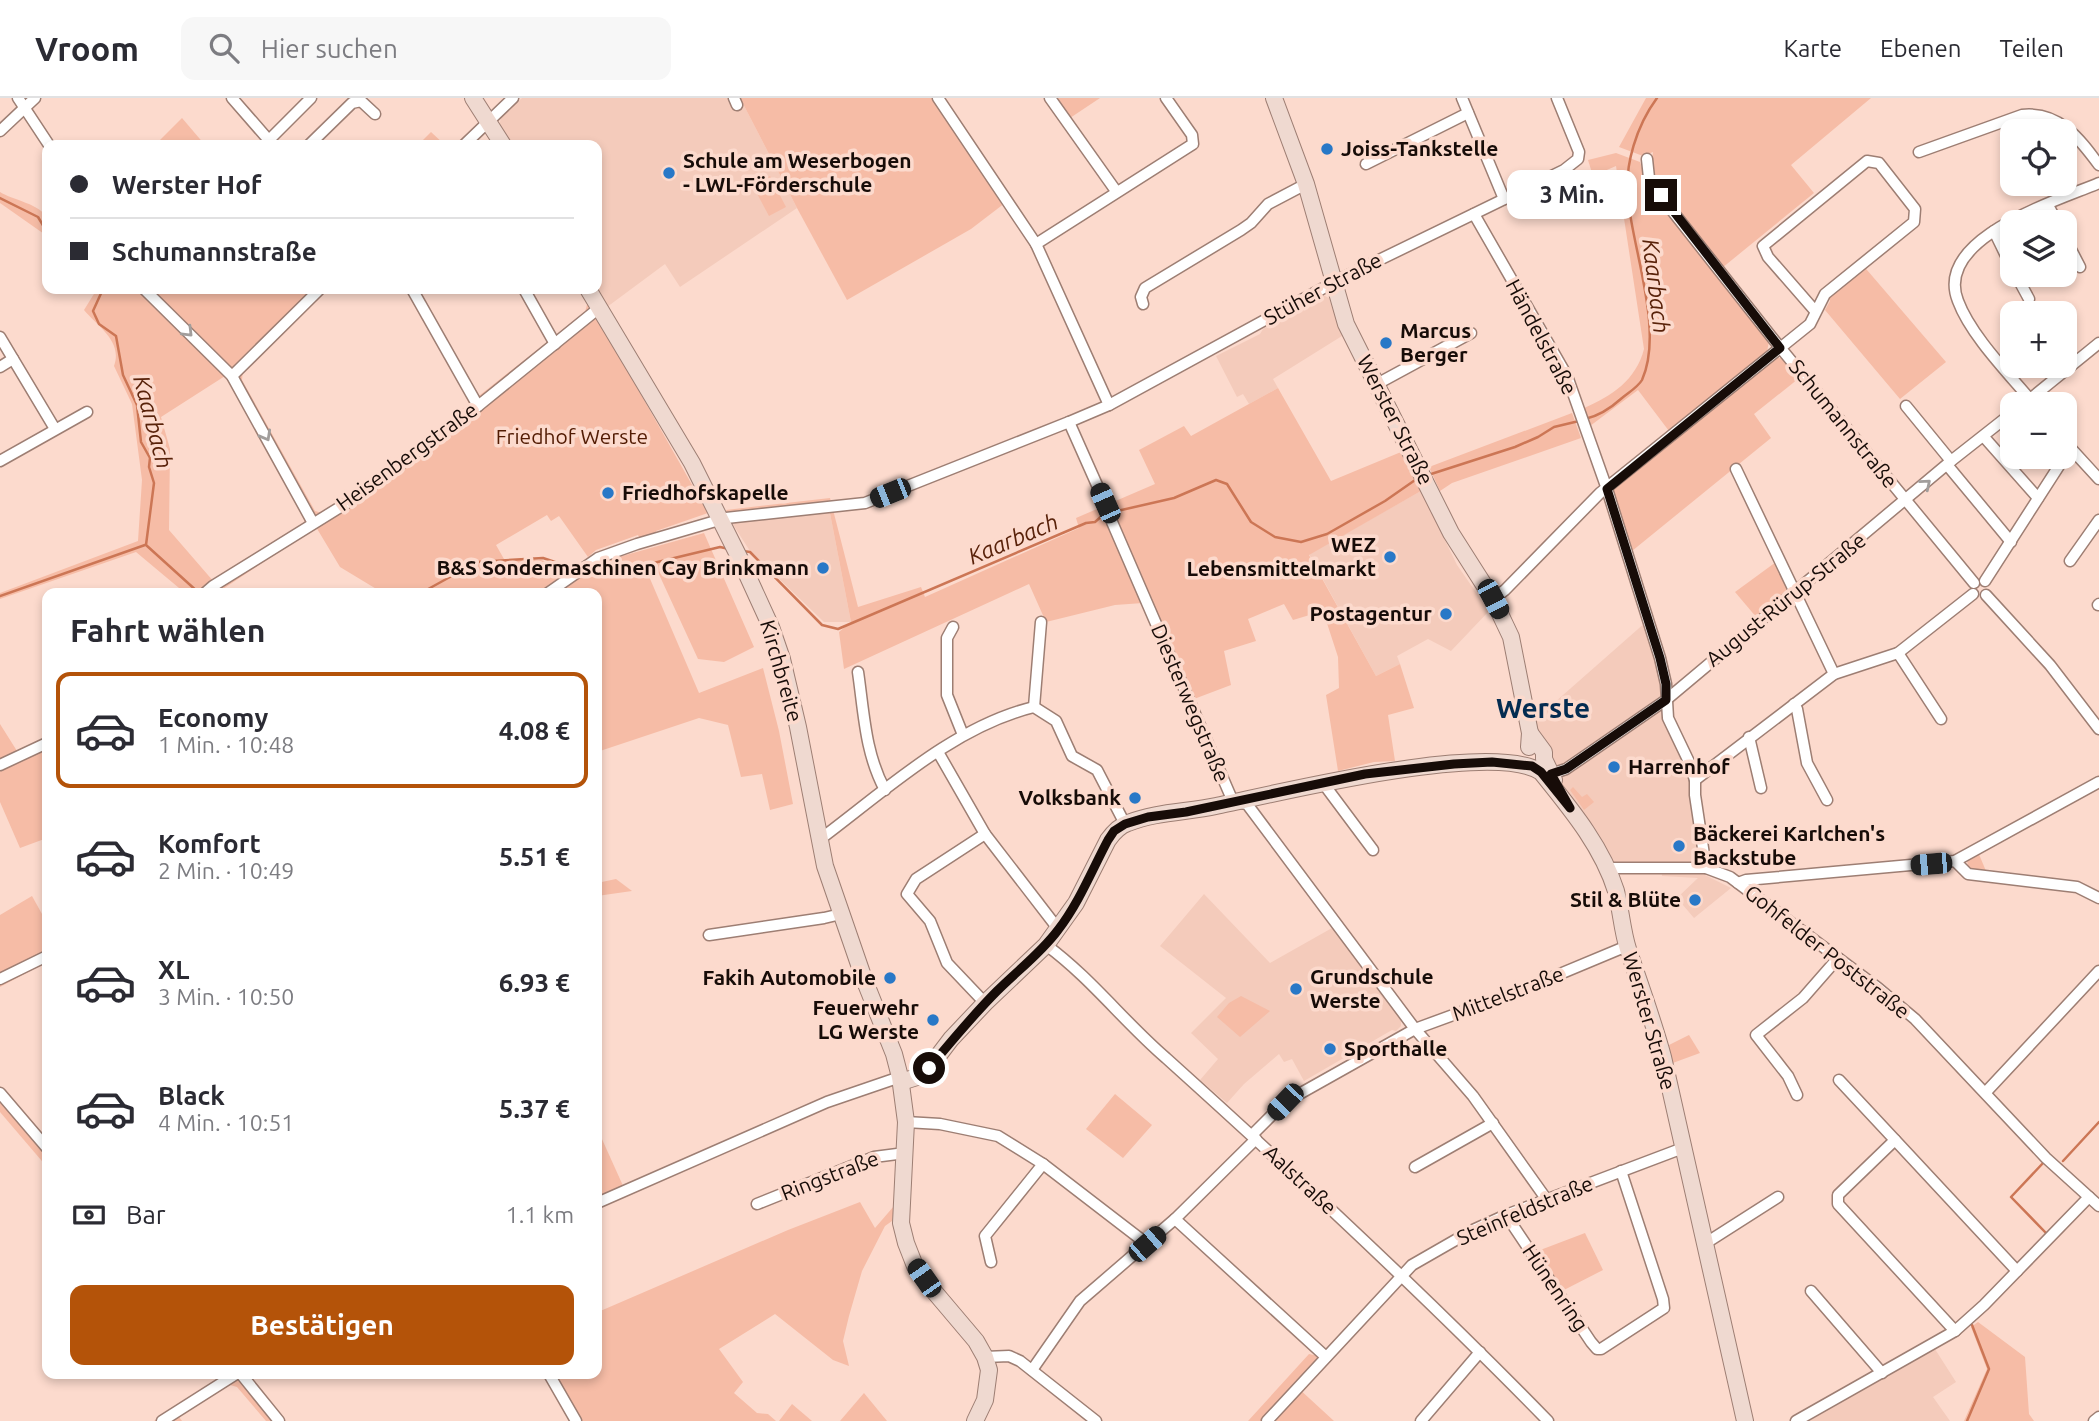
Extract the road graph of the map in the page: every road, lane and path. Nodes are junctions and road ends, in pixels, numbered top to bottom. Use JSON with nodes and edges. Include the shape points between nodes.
{"nodes":[{"id":1,"x":35,"y":98,"type":"edge"},
{"id":2,"x":232,"y":98,"type":"edge"},
{"id":3,"x":310,"y":98,"type":"edge"},
{"id":4,"x":473,"y":98,"type":"edge"},
{"id":5,"x":513,"y":98,"type":"edge"},
{"id":6,"x":938,"y":98,"type":"edge"},
{"id":7,"x":1050,"y":98,"type":"edge"},
{"id":8,"x":1166,"y":98,"type":"edge"},
{"id":9,"x":1274,"y":98,"type":"edge"},
{"id":10,"x":1462,"y":98,"type":"edge"},
{"id":11,"x":1557,"y":98,"type":"edge"},
{"id":12,"x":22,"y":103,"type":"edge"},
{"id":13,"x":1468,"y":113,"type":"junction"},
{"id":14,"x":375,"y":114,"type":"dead end"},
{"id":15,"x":488,"y":122,"type":"junction"},
{"id":16,"x":0,"y":131,"type":"edge"},
{"id":17,"x":46,"y":140,"type":"edge"},
{"id":18,"x":266,"y":140,"type":"edge"},
{"id":19,"x":273,"y":140,"type":"edge"},
{"id":20,"x":314,"y":140,"type":"edge"},
{"id":21,"x":469,"y":140,"type":"edge"},
{"id":22,"x":500,"y":140,"type":"edge"},
{"id":23,"x":1919,"y":152,"type":"dead end"},
{"id":24,"x":1647,"y":159,"type":"dead end"},
{"id":25,"x":1366,"y":164,"type":"dead end"},
{"id":26,"x":2099,"y":165,"type":"edge"},
{"id":27,"x":2099,"y":183,"type":"edge"},
{"id":28,"x":1306,"y":184,"type":"junction"},
{"id":29,"x":1116,"y":191,"type":"junction"},
{"id":30,"x":1504,"y":199,"type":"junction"},
{"id":31,"x":2048,"y":205,"type":"junction"},
{"id":32,"x":2051,"y":210,"type":"edge"},
{"id":33,"x":1474,"y":214,"type":"junction"},
{"id":34,"x":1993,"y":231,"type":"junction"},
{"id":35,"x":1036,"y":244,"type":"junction"},
{"id":36,"x":2000,"y":245,"type":"edge"},
{"id":37,"x":2077,"y":261,"type":"edge"},
{"id":38,"x":2080,"y":267,"type":"dead end"},
{"id":39,"x":1333,"y":282,"type":"junction"},
{"id":40,"x":2022,"y":287,"type":"edge"},
{"id":41,"x":149,"y":294,"type":"edge"},
{"id":42,"x":315,"y":294,"type":"edge"},
{"id":43,"x":415,"y":294,"type":"edge"},
{"id":44,"x":527,"y":294,"type":"edge"},
{"id":45,"x":591,"y":294,"type":"edge"},
{"id":46,"x":2029,"y":299,"type":"dead end"},
{"id":47,"x":1143,"y":304,"type":"dead end"},
{"id":48,"x":599,"y":308,"type":"junction"},
{"id":49,"x":1816,"y":312,"type":"junction"},
{"id":50,"x":1471,"y":333,"type":"dead end"},
{"id":51,"x":0,"y":337,"type":"edge"},
{"id":52,"x":2099,"y":343,"type":"edge"},
{"id":53,"x":555,"y":344,"type":"junction"},
{"id":54,"x":1780,"y":348,"type":"junction"},
{"id":55,"x":13,"y":359,"type":"junction"},
{"id":56,"x":0,"y":366,"type":"edge"},
{"id":57,"x":232,"y":376,"type":"junction"},
{"id":58,"x":1377,"y":384,"type":"junction"},
{"id":59,"x":2021,"y":392,"type":"edge"},
{"id":60,"x":2042,"y":392,"type":"edge"},
{"id":61,"x":1109,"y":405,"type":"junction"},
{"id":62,"x":478,"y":406,"type":"junction"},
{"id":63,"x":1906,"y":406,"type":"dead end"},
{"id":64,"x":87,"y":412,"type":"dead end"},
{"id":65,"x":1069,"y":422,"type":"junction"},
{"id":66,"x":2000,"y":423,"type":"edge"},
{"id":67,"x":55,"y":429,"type":"junction"},
{"id":68,"x":1984,"y":437,"type":"junction"},
{"id":69,"x":2077,"y":456,"type":"edge"},
{"id":70,"x":0,"y":461,"type":"edge"},
{"id":71,"x":1950,"y":463,"type":"junction"},
{"id":72,"x":1736,"y":469,"type":"dead end"},
{"id":73,"x":2057,"y":469,"type":"edge"},
{"id":74,"x":2099,"y":479,"type":"edge"},
{"id":75,"x":1607,"y":489,"type":"junction"},
{"id":76,"x":2038,"y":498,"type":"junction"},
{"id":77,"x":1906,"y":501,"type":"junction"},
{"id":78,"x":1105,"y":503,"type":"dead end"},
{"id":79,"x":720,"y":520,"type":"junction"},
{"id":80,"x":2099,"y":520,"type":"edge"},
{"id":81,"x":1112,"y":522,"type":"dead end"},
{"id":82,"x":313,"y":523,"type":"junction"},
{"id":83,"x":2011,"y":542,"type":"junction"},
{"id":84,"x":2070,"y":561,"type":"dead end"},
{"id":85,"x":1977,"y":586,"type":"junction"},
{"id":86,"x":213,"y":588,"type":"edge"},
{"id":87,"x":554,"y":588,"type":"edge"},
{"id":88,"x":1795,"y":592,"type":"junction"},
{"id":89,"x":1499,"y":594,"type":"junction"},
{"id":90,"x":1041,"y":622,"type":"dead end"},
{"id":91,"x":953,"y":627,"type":"dead end"},
{"id":92,"x":1898,"y":653,"type":"junction"},
{"id":93,"x":858,"y":672,"type":"dead end"},
{"id":94,"x":1834,"y":674,"type":"junction"},
{"id":95,"x":1666,"y":700,"type":"junction"},
{"id":96,"x":1794,"y":704,"type":"junction"},
{"id":97,"x":1034,"y":707,"type":"junction"},
{"id":98,"x":1941,"y":719,"type":"dead end"},
{"id":99,"x":2099,"y":729,"type":"edge"},
{"id":100,"x":963,"y":735,"type":"junction"},
{"id":101,"x":1749,"y":737,"type":"junction"},
{"id":102,"x":42,"y":745,"type":"edge"},
{"id":103,"x":938,"y":752,"type":"junction"},
{"id":104,"x":1535,"y":755,"type":"junction"},
{"id":105,"x":0,"y":765,"type":"edge"},
{"id":106,"x":1695,"y":780,"type":"junction"},
{"id":107,"x":2099,"y":782,"type":"edge"},
{"id":108,"x":1323,"y":783,"type":"junction"},
{"id":109,"x":1761,"y":788,"type":"dead end"},
{"id":110,"x":885,"y":790,"type":"junction"},
{"id":111,"x":1827,"y":800,"type":"dead end"},
{"id":112,"x":1235,"y":802,"type":"junction"},
{"id":113,"x":1125,"y":824,"type":"junction"},
{"id":114,"x":985,"y":834,"type":"junction"},
{"id":115,"x":818,"y":839,"type":"junction"},
{"id":116,"x":1373,"y":850,"type":"dead end"},
{"id":117,"x":1955,"y":861,"type":"junction"},
{"id":118,"x":1607,"y":868,"type":"junction"},
{"id":119,"x":1706,"y":868,"type":"junction"},
{"id":120,"x":1738,"y":883,"type":"junction"},
{"id":121,"x":2099,"y":898,"type":"edge"},
{"id":122,"x":841,"y":914,"type":"junction"},
{"id":123,"x":1059,"y":930,"type":"junction"},
{"id":124,"x":709,"y":935,"type":"dead end"},
{"id":125,"x":1046,"y":945,"type":"junction"},
{"id":126,"x":1627,"y":946,"type":"junction"},
{"id":127,"x":42,"y":958,"type":"edge"},
{"id":128,"x":1838,"y":958,"type":"junction"},
{"id":129,"x":2099,"y":971,"type":"edge"},
{"id":130,"x":0,"y":979,"type":"edge"},
{"id":131,"x":985,"y":1003,"type":"junction"},
{"id":132,"x":1415,"y":1029,"type":"junction"},
{"id":133,"x":901,"y":1079,"type":"junction"},
{"id":134,"x":1839,"y":1080,"type":"dead end"},
{"id":135,"x":0,"y":1093,"type":"edge"},
{"id":136,"x":1986,"y":1093,"type":"junction"},
{"id":137,"x":1797,"y":1095,"type":"dead end"},
{"id":138,"x":906,"y":1122,"type":"junction"},
{"id":139,"x":1493,"y":1123,"type":"junction"},
{"id":140,"x":1254,"y":1137,"type":"junction"},
{"id":141,"x":1895,"y":1140,"type":"junction"},
{"id":142,"x":42,"y":1142,"type":"edge"},
{"id":143,"x":1683,"y":1148,"type":"junction"},
{"id":144,"x":905,"y":1153,"type":"junction"},
{"id":145,"x":1043,"y":1164,"type":"junction"},
{"id":146,"x":1415,"y":1167,"type":"dead end"},
{"id":147,"x":1621,"y":1171,"type":"junction"},
{"id":148,"x":2089,"y":1197,"type":"junction"},
{"id":149,"x":1778,"y":1198,"type":"dead end"},
{"id":150,"x":1547,"y":1199,"type":"junction"},
{"id":151,"x":602,"y":1201,"type":"edge"},
{"id":152,"x":757,"y":1204,"type":"dead end"},
{"id":153,"x":2098,"y":1205,"type":"edge"},
{"id":154,"x":1506,"y":1215,"type":"junction"},
{"id":155,"x":1175,"y":1219,"type":"junction"},
{"id":156,"x":1706,"y":1243,"type":"junction"},
{"id":157,"x":1147,"y":1244,"type":"junction"},
{"id":158,"x":991,"y":1262,"type":"dead end"},
{"id":159,"x":2017,"y":1271,"type":"junction"},
{"id":160,"x":1402,"y":1274,"type":"junction"},
{"id":161,"x":1811,"y":1290,"type":"dead end"},
{"id":162,"x":1955,"y":1331,"type":"junction"},
{"id":163,"x":1480,"y":1352,"type":"junction"},
{"id":164,"x":985,"y":1357,"type":"junction"},
{"id":165,"x":1326,"y":1357,"type":"junction"},
{"id":166,"x":1032,"y":1370,"type":"junction"},
{"id":167,"x":1882,"y":1373,"type":"junction"},
{"id":168,"x":230,"y":1379,"type":"edge"},
{"id":169,"x":242,"y":1379,"type":"edge"},
{"id":170,"x":552,"y":1379,"type":"edge"},
{"id":171,"x":2099,"y":1417,"type":"edge"},
{"id":172,"x":162,"y":1421,"type":"edge"},
{"id":173,"x":279,"y":1421,"type":"edge"},
{"id":174,"x":576,"y":1421,"type":"edge"},
{"id":175,"x":975,"y":1421,"type":"edge"},
{"id":176,"x":1096,"y":1421,"type":"edge"},
{"id":177,"x":1267,"y":1421,"type":"edge"},
{"id":178,"x":1421,"y":1421,"type":"edge"},
{"id":179,"x":1548,"y":1421,"type":"edge"},
{"id":180,"x":1745,"y":1421,"type":"edge"},
{"id":181,"x":1796,"y":1421,"type":"edge"},
{"id":182,"x":2094,"y":1421,"type":"edge"}],
"edges":[{"from":1,"to":12,"type":"street"},
{"from":2,"to":18,"type":"street"},
{"from":3,"to":19,"type":"street"},
{"from":4,"to":15,"type":"street"},
{"from":5,"to":15,"type":"street"},
{"from":6,"to":35,"type":"street"},
{"from":7,"to":29,"type":"street"},
{"from":8,"to":29,"type":"street","via":[[1192,135],[1193,144]]},
{"from":9,"to":28,"type":"street","name":"Werster Straße"},
{"from":10,"to":13,"type":"street"},
{"from":11,"to":30,"type":"street","name":"Stüher Straße","via":[[1575,139],[1578,159]]},
{"from":12,"to":16,"type":"street"},
{"from":12,"to":17,"type":"street"},
{"from":13,"to":25,"type":"street"},
{"from":13,"to":30,"type":"street"},
{"from":14,"to":20,"type":"street","via":[[361,101],[352,103]]},
{"from":15,"to":21,"type":"street"},
{"from":15,"to":22,"type":"street"},
{"from":23,"to":26,"type":"street","via":[[2032,114],[2054,120],[2077,135]]},
{"from":24,"to":54,"type":"street","name":"Schumannstraße","via":[[1652,183]]},
{"from":27,"to":31,"type":"street"},
{"from":28,"to":39,"type":"street","name":"Werster Straße"},
{"from":28,"to":47,"type":"street","via":[[1268,204],[1241,230],[1144,288]]},
{"from":29,"to":35,"type":"street"},
{"from":30,"to":33,"type":"street","name":"Stüher Straße"},
{"from":31,"to":32,"type":"street"},
{"from":31,"to":34,"type":"street"},
{"from":33,"to":39,"type":"street","name":"Stüher Straße"},
{"from":33,"to":75,"type":"street","name":"Händelstraße","via":[[1567,376]]},
{"from":34,"to":36,"type":"street"},
{"from":34,"to":59,"type":"street","via":[[1959,262],[1954,287],[1968,323]]},
{"from":35,"to":61,"type":"street"},
{"from":37,"to":38,"type":"street"},
{"from":39,"to":58,"type":"street","name":"Werster Straße","via":[[1346,324]]},
{"from":39,"to":61,"type":"street","name":"Stüher Straße"},
{"from":40,"to":46,"type":"street"},
{"from":41,"to":57,"type":"street","one_way":true},
{"from":42,"to":57,"type":"street"},
{"from":43,"to":62,"type":"street"},
{"from":44,"to":53,"type":"street"},
{"from":45,"to":48,"type":"street","name":"Kirchbreite"},
{"from":48,"to":53,"type":"street","name":"Heisenbergstraße"},
{"from":48,"to":79,"type":"street","name":"Kirchbreite","via":[[692,463]]},
{"from":49,"to":49,"type":"street","via":[[1763,246],[1867,161],[1878,163],[1915,209],[1914,222],[1825,294]]},
{"from":49,"to":54,"type":"street","via":[[1810,324]]},
{"from":50,"to":58,"type":"street"},
{"from":51,"to":55,"type":"street"},
{"from":52,"to":60,"type":"street"},
{"from":53,"to":62,"type":"street","name":"Heisenbergstraße"},
{"from":54,"to":75,"type":"street"},
{"from":54,"to":77,"type":"street","name":"Schumannstraße"},
{"from":55,"to":56,"type":"street"},
{"from":55,"to":67,"type":"street"},
{"from":57,"to":82,"type":"street","one_way":true},
{"from":58,"to":89,"type":"street","name":"Werster Straße","via":[[1457,544]]},
{"from":61,"to":65,"type":"street","name":"Stüher Straße"},
{"from":62,"to":82,"type":"street","name":"Heisenbergstraße","via":[[358,496]]},
{"from":63,"to":71,"type":"street"},
{"from":64,"to":67,"type":"street"},
{"from":65,"to":78,"type":"street"},
{"from":65,"to":79,"type":"street","name":"Stüher Straße","via":[[865,503]]},
{"from":66,"to":68,"type":"street","name":"August-Rürup-Straße"},
{"from":67,"to":70,"type":"street"},
{"from":68,"to":71,"type":"street","name":"August-Rürup-Straße"},
{"from":68,"to":76,"type":"street"},
{"from":69,"to":74,"type":"street"},
{"from":77,"to":71,"type":"street","name":"August-Rürup-Straße","one_way":true},
{"from":71,"to":83,"type":"street"},
{"from":72,"to":88,"type":"street"},
{"from":73,"to":76,"type":"street"},
{"from":75,"to":89,"type":"street"},
{"from":75,"to":95,"type":"street","name":"Händelstraße","via":[[1660,658]]},
{"from":76,"to":83,"type":"street"},
{"from":77,"to":85,"type":"street","name":"Schumannstraße"},
{"from":77,"to":88,"type":"street","name":"August-Rürup-Straße"},
{"from":79,"to":87,"type":"street","name":"Stüher Straße","via":[[597,558]]},
{"from":79,"to":115,"type":"street","name":"Kirchbreite","via":[[782,659]]},
{"from":80,"to":84,"type":"street"},
{"from":81,"to":112,"type":"street","name":"Diesterwegstraße"},
{"from":82,"to":86,"type":"street","name":"Heisenbergstraße"},
{"from":83,"to":85,"type":"street"},
{"from":85,"to":92,"type":"street"},
{"from":85,"to":99,"type":"street","via":[[2050,665]]},
{"from":88,"to":94,"type":"street"},
{"from":88,"to":95,"type":"street","name":"August-Rürup-Straße"},
{"from":89,"to":104,"type":"street","name":"Werster Straße"},
{"from":90,"to":97,"type":"street"},
{"from":91,"to":100,"type":"street","via":[[947,638],[947,695]]},
{"from":92,"to":94,"type":"street"},
{"from":92,"to":98,"type":"street"},
{"from":93,"to":110,"type":"street","via":[[874,769]]},
{"from":94,"to":96,"type":"street"},
{"from":95,"to":104,"type":"street","name":"August-Rürup-Straße","via":[[1566,769]]},
{"from":95,"to":106,"type":"street","name":"Händelstraße","via":[[1668,718]]},
{"from":96,"to":101,"type":"street"},
{"from":96,"to":111,"type":"street","via":[[1807,763]]},
{"from":97,"to":100,"type":"street"},
{"from":97,"to":113,"type":"street","via":[[1056,721],[1072,756],[1097,770]]},
{"from":100,"to":103,"type":"street"},
{"from":101,"to":106,"type":"street"},
{"from":101,"to":109,"type":"street"},
{"from":102,"to":105,"type":"street"},
{"from":103,"to":110,"type":"street"},
{"from":103,"to":114,"type":"street"},
{"from":104,"to":108,"type":"street"},
{"from":104,"to":118,"type":"street","name":"Werster Straße","via":[[1541,772],[1570,808]]},
{"from":106,"to":119,"type":"street","name":"Händelstraße"},
{"from":107,"to":117,"type":"street"},
{"from":108,"to":112,"type":"street"},
{"from":108,"to":116,"type":"street"},
{"from":110,"to":115,"type":"street"},
{"from":112,"to":113,"type":"street"},
{"from":112,"to":132,"type":"street","name":"Diesterwegstraße","via":[[1247,804]]},
{"from":113,"to":123,"type":"street","via":[[1108,840]]},
{"from":114,"to":123,"type":"street"},
{"from":114,"to":131,"type":"street","via":[[916,879],[907,894],[930,920],[947,963]]},
{"from":115,"to":122,"type":"street","name":"Kirchbreite"},
{"from":117,"to":120,"type":"street"},
{"from":117,"to":121,"type":"street","via":[[1968,874],[2077,887]]},
{"from":118,"to":119,"type":"street","name":"Gohfelder Poststraße"},
{"from":118,"to":126,"type":"street","name":"Werster Straße"},
{"from":119,"to":120,"type":"street","name":"Gohfelder Poststraße"},
{"from":120,"to":128,"type":"street","name":"Gohfelder Poststraße"},
{"from":122,"to":124,"type":"street"},
{"from":122,"to":133,"type":"street","name":"Kirchbreite"},
{"from":123,"to":125,"type":"street"},
{"from":125,"to":131,"type":"street"},
{"from":125,"to":140,"type":"street","name":"Aalstraße"},
{"from":126,"to":132,"type":"street","name":"Mittelstraße"},
{"from":126,"to":143,"type":"street","name":"Werster Straße","via":[[1654,1021]]},
{"from":127,"to":130,"type":"street"},
{"from":128,"to":136,"type":"street","name":"Gohfelder Poststraße","via":[[1914,1019]]},
{"from":128,"to":137,"type":"street","via":[[1803,998],[1756,1035]]},
{"from":129,"to":136,"type":"street"},
{"from":131,"to":133,"type":"street","via":[[929,1068],[917,1077]]},
{"from":132,"to":139,"type":"street","name":"Diesterwegstraße"},
{"from":132,"to":140,"type":"street","name":"Mittelstraße","via":[[1285,1102]]},
{"from":133,"to":138,"type":"street","name":"Ringstraße"},
{"from":133,"to":151,"type":"street","via":[[827,1102]]},
{"from":134,"to":141,"type":"street"},
{"from":135,"to":142,"type":"street"},
{"from":136,"to":148,"type":"street","name":"Gohfelder Poststraße"},
{"from":138,"to":144,"type":"street","name":"Ringstraße"},
{"from":138,"to":145,"type":"street","via":[[998,1136]]},
{"from":139,"to":146,"type":"street"},
{"from":139,"to":150,"type":"street","name":"Diesterwegstraße"},
{"from":140,"to":155,"type":"street","name":"Mittelstraße"},
{"from":140,"to":160,"type":"street","name":"Aalstraße"},
{"from":141,"to":159,"type":"street"},
{"from":141,"to":162,"type":"street","via":[[1838,1195],[1838,1204]]},
{"from":143,"to":147,"type":"street","name":"Steinfeldstraße"},
{"from":143,"to":156,"type":"street","name":"Werster Straße"},
{"from":144,"to":152,"type":"street","name":"Ringstraße","via":[[874,1157]]},
{"from":144,"to":164,"type":"street","name":"Ringstraße","via":[[901,1223],[915,1266]]},
{"from":145,"to":157,"type":"street"},
{"from":145,"to":158,"type":"street","via":[[985,1236]]},
{"from":147,"to":150,"type":"street","name":"Steinfeldstraße"},
{"from":147,"to":154,"type":"street","name":"Hünenring","via":[[1664,1308],[1601,1349],[1591,1342]]},
{"from":148,"to":153,"type":"street","name":"Gohfelder Poststraße"},
{"from":148,"to":159,"type":"street"},
{"from":149,"to":156,"type":"street"},
{"from":150,"to":154,"type":"street","name":"Steinfeldstraße"},
{"from":154,"to":160,"type":"street","name":"Steinfeldstraße"},
{"from":155,"to":157,"type":"street","name":"Mittelstraße"},
{"from":155,"to":165,"type":"street"},
{"from":156,"to":180,"type":"street","name":"Werster Straße"},
{"from":157,"to":166,"type":"street","name":"Mittelstraße","via":[[1080,1301]]},
{"from":159,"to":162,"type":"street"},
{"from":160,"to":163,"type":"street","name":"Aalstraße"},
{"from":160,"to":165,"type":"street","name":"Steinfeldstraße"},
{"from":161,"to":167,"type":"street"},
{"from":162,"to":167,"type":"street"},
{"from":163,"to":178,"type":"street"},
{"from":163,"to":179,"type":"street","name":"Aalstraße"},
{"from":164,"to":166,"type":"street","via":[[1009,1356]]},
{"from":164,"to":175,"type":"street","via":[[989,1382]]},
{"from":165,"to":177,"type":"street","name":"Steinfeldstraße"},
{"from":166,"to":176,"type":"street"},
{"from":167,"to":181,"type":"street"},
{"from":168,"to":172,"type":"street"},
{"from":169,"to":173,"type":"street"},
{"from":170,"to":174,"type":"street"},
{"from":171,"to":182,"type":"street"}]}
